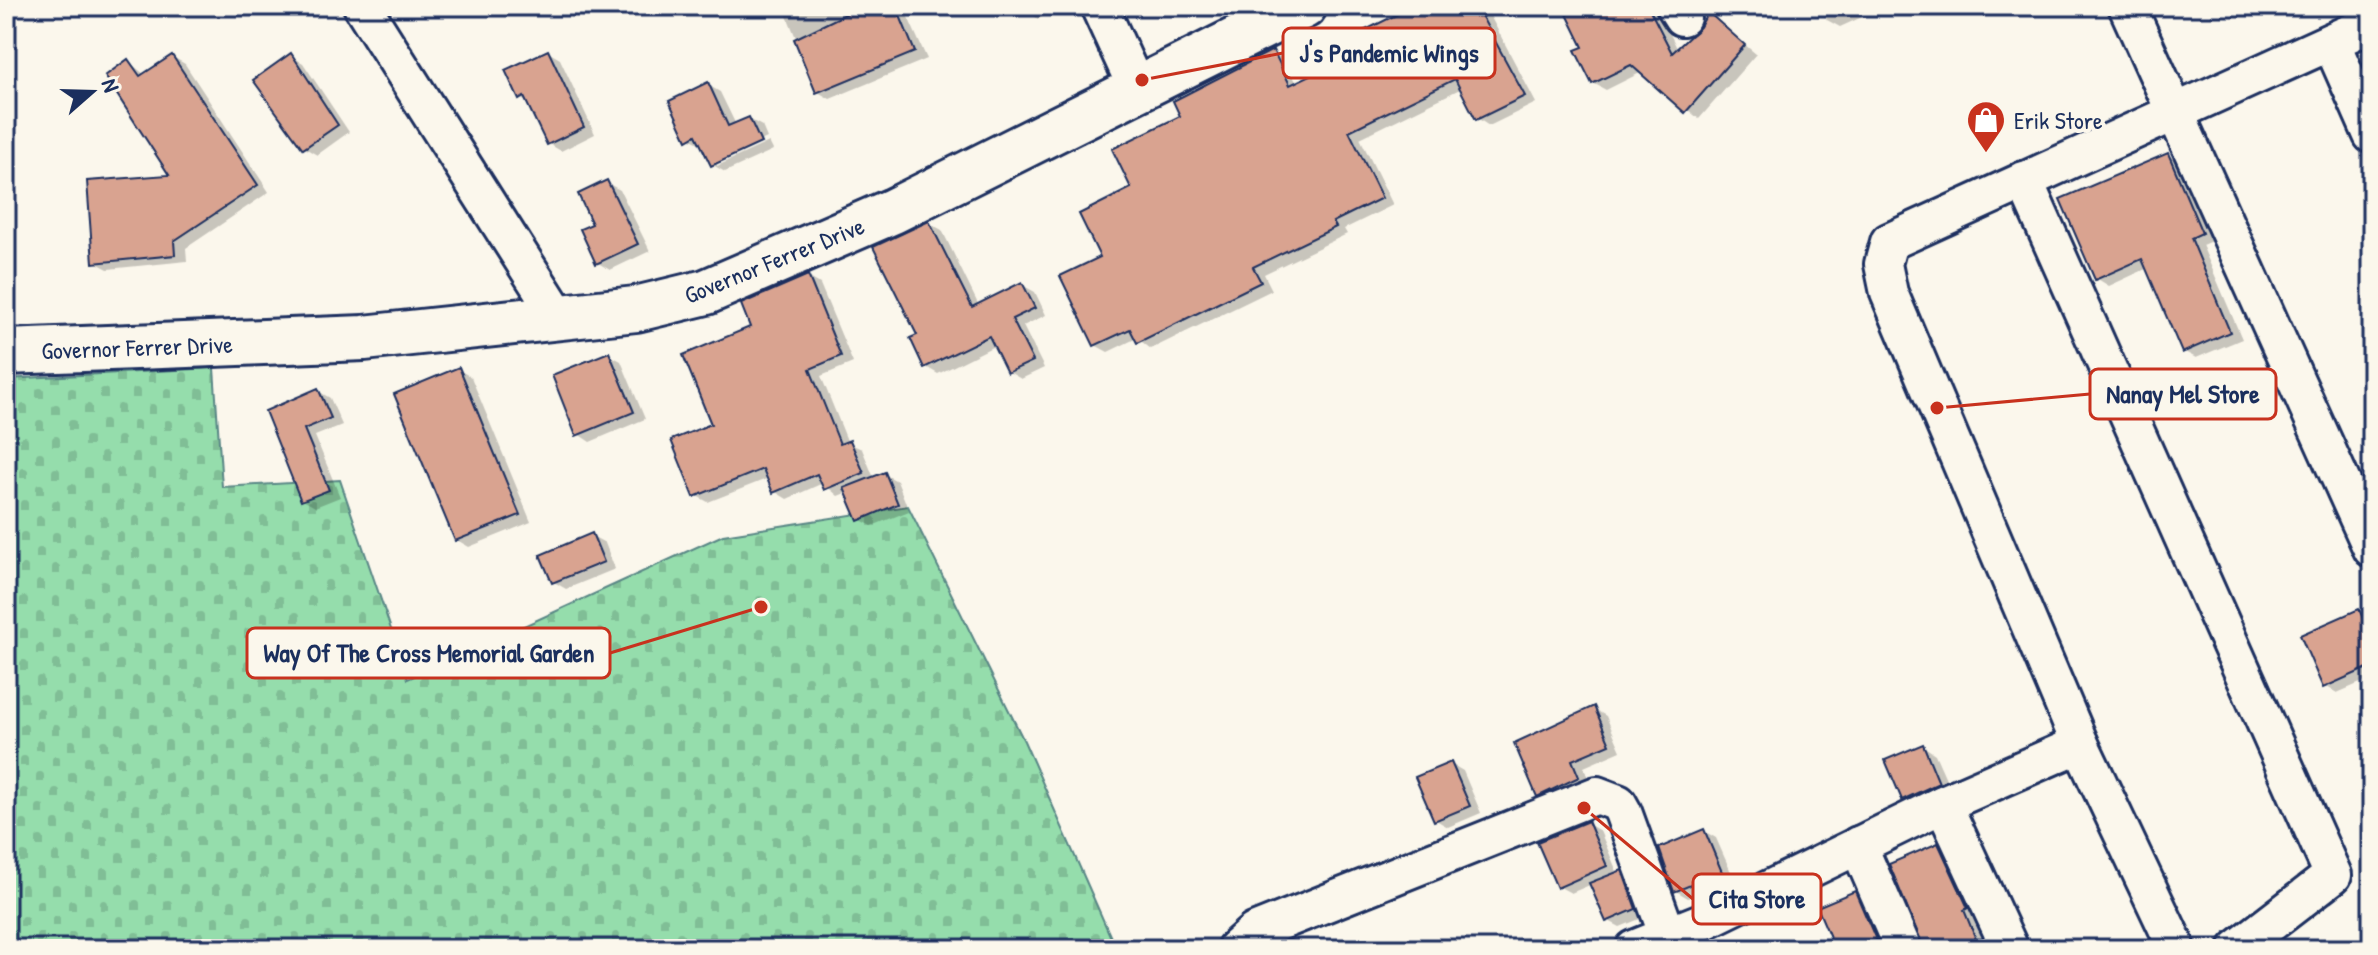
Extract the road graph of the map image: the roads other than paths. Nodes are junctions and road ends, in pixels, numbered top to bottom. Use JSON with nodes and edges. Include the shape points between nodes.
{"nodes":[{"id":1,"x":362,"y":6,"type":"edge"},
{"id":2,"x":1099,"y":6,"type":"edge"},
{"id":3,"x":1304,"y":6,"type":"edge"},
{"id":4,"x":2127,"y":6,"type":"edge"},
{"id":5,"x":2372,"y":23,"type":"edge"},
{"id":6,"x":2331,"y":42,"type":"junction"},
{"id":7,"x":1137,"y":89,"type":"junction"},
{"id":8,"x":2178,"y":114,"type":"junction"},
{"id":9,"x":2372,"y":135,"type":"edge"},
{"id":10,"x":2024,"y":180,"type":"junction"},
{"id":11,"x":559,"y":317,"type":"junction"},
{"id":12,"x":6,"y":352,"type":"edge"},
{"id":13,"x":2372,"y":549,"type":"edge"},
{"id":14,"x":2080,"y":744,"type":"junction"},
{"id":15,"x":1943,"y":804,"type":"junction"},
{"id":16,"x":1858,"y":845,"type":"junction"},
{"id":17,"x":1668,"y":936,"type":"junction"},
{"id":18,"x":1235,"y":949,"type":"edge"},
{"id":19,"x":1634,"y":949,"type":"edge"},
{"id":20,"x":1903,"y":949,"type":"edge"},
{"id":21,"x":2010,"y":949,"type":"edge"},
{"id":22,"x":2177,"y":949,"type":"edge"},
{"id":23,"x":2237,"y":949,"type":"edge"}],
"edges":[{"from":1,"to":11,"type":"street"},
{"from":2,"to":7,"type":"street"},
{"from":3,"to":7,"type":"main road","name":"Governor Ferrer Drive"},
{"from":4,"to":8,"type":"street"},
{"from":5,"to":6,"type":"street"},
{"from":6,"to":8,"type":"street"},
{"from":6,"to":9,"type":"street"},
{"from":7,"to":11,"type":"main road","name":"Governor Ferrer Drive","via":[[893,211],[706,292],[636,309]]},
{"from":8,"to":10,"type":"street"},
{"from":8,"to":13,"type":"street"},
{"from":10,"to":14,"type":"street","via":[[1889,242],[1883,264],[1889,293]]},
{"from":10,"to":23,"type":"street","via":[[2333,875]]},
{"from":11,"to":12,"type":"main road","name":"Governor Ferrer Drive","via":[[364,338]]},
{"from":14,"to":15,"type":"street"},
{"from":14,"to":22,"type":"street"},
{"from":15,"to":16,"type":"street"},
{"from":15,"to":21,"type":"street"},
{"from":16,"to":17,"type":"street"},
{"from":16,"to":20,"type":"street"},
{"from":17,"to":18,"type":"street","via":[[1623,812],[1618,803],[1597,795],[1254,932]]},
{"from":17,"to":19,"type":"street"}]}
